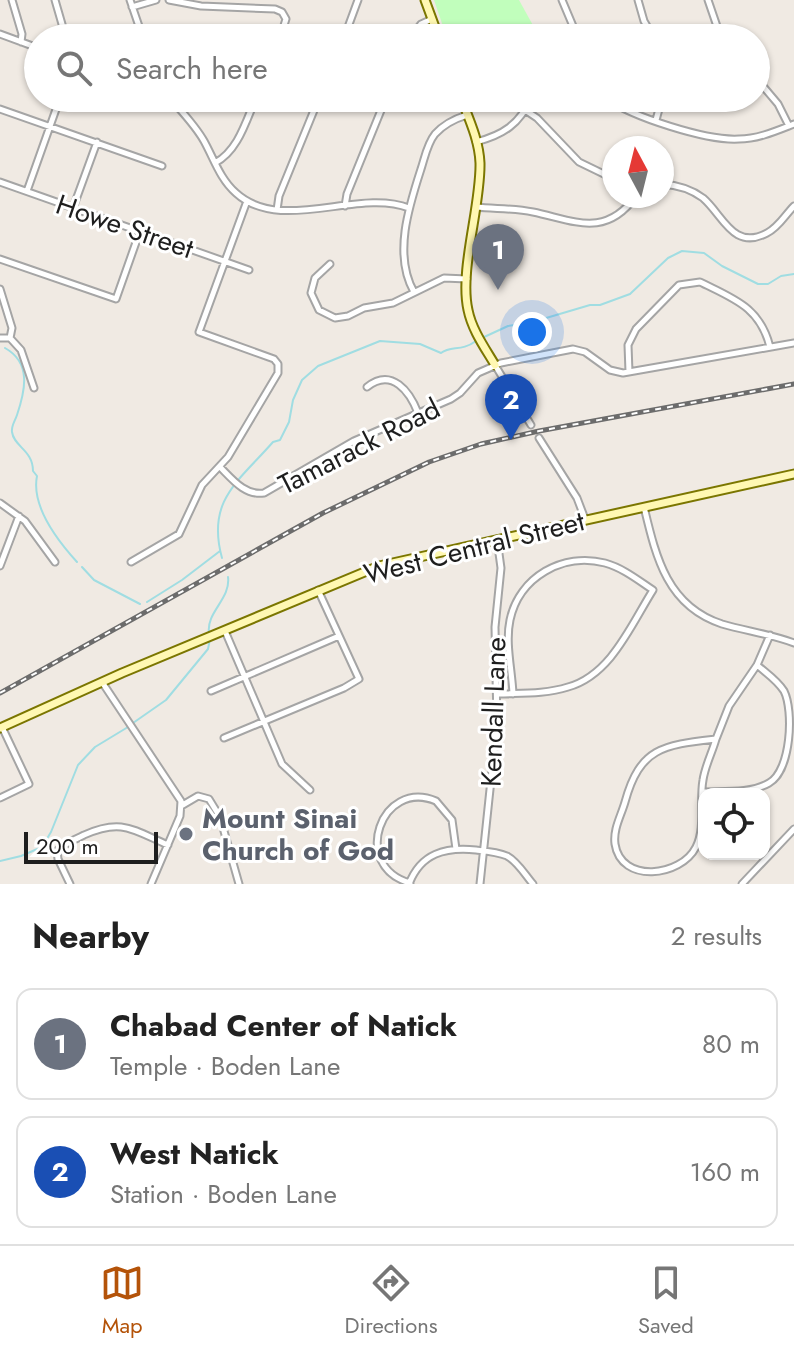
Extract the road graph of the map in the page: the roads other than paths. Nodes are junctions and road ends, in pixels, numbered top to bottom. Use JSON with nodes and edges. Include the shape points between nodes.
{"nodes":[{"id":1,"x":12,"y":0,"type":"edge"},
{"id":2,"x":55,"y":0,"type":"edge"},
{"id":3,"x":156,"y":0,"type":"edge"},
{"id":4,"x":169,"y":0,"type":"edge"},
{"id":5,"x":358,"y":0,"type":"edge"},
{"id":6,"x":425,"y":0,"type":"edge"},
{"id":7,"x":562,"y":0,"type":"edge"},
{"id":8,"x":638,"y":0,"type":"edge"},
{"id":9,"x":708,"y":0,"type":"edge"},
{"id":10,"x":131,"y":4,"type":"edge"},
{"id":11,"x":432,"y":19,"type":"junction"},
{"id":12,"x":62,"y":24,"type":"edge"},
{"id":13,"x":138,"y":24,"type":"edge"},
{"id":14,"x":284,"y":24,"type":"edge"},
{"id":15,"x":349,"y":24,"type":"edge"},
{"id":16,"x":421,"y":24,"type":"edge"},
{"id":17,"x":434,"y":24,"type":"edge"},
{"id":18,"x":572,"y":24,"type":"edge"},
{"id":19,"x":646,"y":24,"type":"edge"},
{"id":20,"x":716,"y":24,"type":"edge"},
{"id":21,"x":0,"y":34,"type":"edge"},
{"id":22,"x":21,"y":42,"type":"junction"},
{"id":23,"x":24,"y":43,"type":"edge"},
{"id":24,"x":770,"y":95,"type":"edge"},
{"id":25,"x":0,"y":109,"type":"edge"},
{"id":26,"x":55,"y":112,"type":"edge"},
{"id":27,"x":182,"y":112,"type":"edge"},
{"id":28,"x":250,"y":112,"type":"edge"},
{"id":29,"x":313,"y":112,"type":"edge"},
{"id":30,"x":380,"y":112,"type":"edge"},
{"id":31,"x":466,"y":112,"type":"edge"},
{"id":32,"x":523,"y":112,"type":"edge"},
{"id":33,"x":528,"y":112,"type":"edge"},
{"id":34,"x":630,"y":112,"type":"edge"},
{"id":35,"x":658,"y":112,"type":"edge"},
{"id":36,"x":467,"y":115,"type":"junction"},
{"id":37,"x":656,"y":120,"type":"junction"},
{"id":38,"x":792,"y":125,"type":"edge"},
{"id":39,"x":50,"y":126,"type":"junction"},
{"id":40,"x":97,"y":142,"type":"junction"},
{"id":41,"x":476,"y":142,"type":"junction"},
{"id":42,"x":215,"y":163,"type":"junction"},
{"id":43,"x":162,"y":166,"type":"dead end"},
{"id":44,"x":602,"y":174,"type":"edge"},
{"id":45,"x":0,"y":182,"type":"edge"},
{"id":46,"x":674,"y":186,"type":"edge"},
{"id":47,"x":27,"y":191,"type":"junction"},
{"id":48,"x":247,"y":201,"type":"junction"},
{"id":49,"x":345,"y":206,"type":"junction"},
{"id":50,"x":794,"y":206,"type":"edge"},
{"id":51,"x":476,"y":207,"type":"junction"},
{"id":52,"x":73,"y":208,"type":"junction"},
{"id":53,"x":409,"y":208,"type":"junction"},
{"id":54,"x":623,"y":208,"type":"edge"},
{"id":55,"x":277,"y":210,"type":"junction"},
{"id":56,"x":140,"y":231,"type":"junction"},
{"id":57,"x":0,"y":259,"type":"edge"},
{"id":58,"x":224,"y":261,"type":"junction"},
{"id":59,"x":330,"y":264,"type":"dead end"},
{"id":60,"x":249,"y":270,"type":"dead end"},
{"id":61,"x":467,"y":279,"type":"junction"},
{"id":62,"x":0,"y":289,"type":"edge"},
{"id":63,"x":414,"y":292,"type":"junction"},
{"id":64,"x":0,"y":338,"type":"edge"},
{"id":65,"x":10,"y":338,"type":"junction"},
{"id":66,"x":794,"y":343,"type":"edge"},
{"id":67,"x":770,"y":347,"type":"junction"},
{"id":68,"x":495,"y":365,"type":"junction"},
{"id":69,"x":629,"y":372,"type":"junction"},
{"id":70,"x":367,"y":387,"type":"dead end"},
{"id":71,"x":34,"y":388,"type":"dead end"},
{"id":72,"x":418,"y":413,"type":"junction"},
{"id":73,"x":531,"y":425,"type":"dead end"},
{"id":74,"x":539,"y":438,"type":"dead end"},
{"id":75,"x":220,"y":467,"type":"junction"},
{"id":76,"x":794,"y":474,"type":"edge"},
{"id":77,"x":0,"y":503,"type":"edge"},
{"id":78,"x":644,"y":507,"type":"junction"},
{"id":79,"x":19,"y":516,"type":"junction"},
{"id":80,"x":585,"y":519,"type":"junction"},
{"id":81,"x":497,"y":539,"type":"junction"},
{"id":82,"x":55,"y":562,"type":"dead end"},
{"id":83,"x":131,"y":562,"type":"dead end"},
{"id":84,"x":0,"y":566,"type":"edge"},
{"id":85,"x":318,"y":590,"type":"junction"},
{"id":86,"x":224,"y":630,"type":"junction"},
{"id":87,"x":770,"y":635,"type":"junction"},
{"id":88,"x":339,"y":636,"type":"junction"},
{"id":89,"x":794,"y":643,"type":"edge"},
{"id":90,"x":757,"y":665,"type":"junction"},
{"id":91,"x":244,"y":677,"type":"junction"},
{"id":92,"x":102,"y":682,"type":"junction"},
{"id":93,"x":211,"y":691,"type":"dead end"},
{"id":94,"x":499,"y":694,"type":"junction"},
{"id":95,"x":513,"y":694,"type":"junction"},
{"id":96,"x":264,"y":722,"type":"junction"},
{"id":97,"x":1,"y":727,"type":"edge"},
{"id":98,"x":224,"y":738,"type":"dead end"},
{"id":99,"x":716,"y":739,"type":"junction"},
{"id":100,"x":703,"y":788,"type":"edge"},
{"id":101,"x":756,"y":788,"type":"edge"},
{"id":102,"x":310,"y":790,"type":"dead end"},
{"id":103,"x":0,"y":798,"type":"edge"},
{"id":104,"x":181,"y":806,"type":"junction"},
{"id":105,"x":794,"y":829,"type":"edge"},
{"id":106,"x":698,"y":841,"type":"edge"},
{"id":107,"x":168,"y":845,"type":"junction"},
{"id":108,"x":456,"y":849,"type":"junction"},
{"id":109,"x":483,"y":851,"type":"junction"},
{"id":110,"x":748,"y":877,"type":"junction"},
{"id":111,"x":70,"y":884,"type":"edge"},
{"id":112,"x":151,"y":884,"type":"edge"},
{"id":113,"x":239,"y":884,"type":"edge"},
{"id":114,"x":410,"y":884,"type":"edge"},
{"id":115,"x":480,"y":884,"type":"edge"},
{"id":116,"x":533,"y":884,"type":"edge"},
{"id":117,"x":743,"y":884,"type":"edge"},
{"id":118,"x":755,"y":884,"type":"edge"}],
"edges":[{"from":1,"to":22,"type":"street"},
{"from":2,"to":12,"type":"street"},
{"from":3,"to":10,"type":"street"},
{"from":4,"to":14,"type":"street","via":[[279,10]]},
{"from":5,"to":15,"type":"street"},
{"from":6,"to":11,"type":"main road"},
{"from":7,"to":18,"type":"street"},
{"from":8,"to":19,"type":"street"},
{"from":9,"to":20,"type":"street"},
{"from":10,"to":13,"type":"street"},
{"from":11,"to":16,"type":"street"},
{"from":11,"to":17,"type":"main road"},
{"from":21,"to":22,"type":"street"},
{"from":22,"to":23,"type":"street"},
{"from":24,"to":38,"type":"street"},
{"from":25,"to":39,"type":"street"},
{"from":26,"to":39,"type":"street"},
{"from":27,"to":42,"type":"street"},
{"from":28,"to":42,"type":"street","via":[[236,142]]},
{"from":29,"to":55,"type":"street"},
{"from":30,"to":49,"type":"street"},
{"from":31,"to":36,"type":"main road"},
{"from":32,"to":41,"type":"street","via":[[507,130]]},
{"from":33,"to":44,"type":"street","via":[[574,158]]},
{"from":34,"to":37,"type":"street"},
{"from":35,"to":37,"type":"street"},
{"from":36,"to":41,"type":"main road"},
{"from":36,"to":53,"type":"street","via":[[447,123],[431,141]]},
{"from":37,"to":38,"type":"street","via":[[737,140]]},
{"from":39,"to":40,"type":"street"},
{"from":39,"to":47,"type":"street"},
{"from":40,"to":43,"type":"street"},
{"from":40,"to":52,"type":"street"},
{"from":41,"to":51,"type":"main road"},
{"from":42,"to":48,"type":"street","via":[[227,184]]},
{"from":45,"to":47,"type":"street","name":"Howe Street"},
{"from":46,"to":50,"type":"street","via":[[700,196],[730,229],[746,237],[769,232]]},
{"from":47,"to":52,"type":"street","name":"Howe Street"},
{"from":48,"to":55,"type":"street"},
{"from":48,"to":58,"type":"street"},
{"from":49,"to":53,"type":"street"},
{"from":49,"to":55,"type":"street"},
{"from":51,"to":54,"type":"street","via":[[583,224],[614,216]]},
{"from":51,"to":61,"type":"main road"},
{"from":52,"to":56,"type":"street","name":"Howe Street"},
{"from":53,"to":63,"type":"street","via":[[405,266]]},
{"from":56,"to":57,"type":"street","via":[[116,299]]},
{"from":56,"to":58,"type":"street","name":"Howe Street"},
{"from":58,"to":60,"type":"street","name":"Howe Street"},
{"from":58,"to":75,"type":"street","via":[[199,332],[270,358],[278,364],[278,373]]},
{"from":59,"to":63,"type":"street","via":[[311,288],[313,302],[327,316],[344,317]]},
{"from":61,"to":63,"type":"street","via":[[444,278]]},
{"from":61,"to":68,"type":"main road","via":[[468,311]]},
{"from":62,"to":65,"type":"street"},
{"from":64,"to":65,"type":"street"},
{"from":65,"to":71,"type":"street","via":[[21,350]]},
{"from":66,"to":67,"type":"street"},
{"from":67,"to":69,"type":"street"},
{"from":67,"to":69,"type":"street","via":[[752,311],[691,281],[672,290],[632,334]]},
{"from":68,"to":69,"type":"street","via":[[573,349],[610,370]]},
{"from":68,"to":72,"type":"street","name":"Tamarack Road","via":[[474,376],[456,396]]},
{"from":68,"to":73,"type":"street"},
{"from":70,"to":72,"type":"street","via":[[381,380],[397,382]]},
{"from":72,"to":75,"type":"street","name":"Tamarack Road","via":[[347,445],[268,492],[254,494]]},
{"from":74,"to":80,"type":"street"},
{"from":75,"to":83,"type":"street","via":[[202,485],[179,534]]},
{"from":76,"to":78,"type":"main road","name":"West Central Street"},
{"from":77,"to":79,"type":"street"},
{"from":78,"to":80,"type":"main road","name":"West Central Street"},
{"from":78,"to":87,"type":"street","via":[[659,566],[679,598],[713,620]]},
{"from":79,"to":82,"type":"street"},
{"from":79,"to":84,"type":"street"},
{"from":80,"to":81,"type":"main road","name":"West Central Street"},
{"from":81,"to":85,"type":"main road","name":"West Central Street","via":[[396,561]]},
{"from":81,"to":94,"type":"street","name":"Kendall Lane"},
{"from":85,"to":86,"type":"main road","name":"West Central Street"},
{"from":85,"to":88,"type":"street"},
{"from":86,"to":91,"type":"street"},
{"from":86,"to":92,"type":"main road","name":"West Central Street"},
{"from":87,"to":89,"type":"street"},
{"from":87,"to":90,"type":"street"},
{"from":88,"to":91,"type":"street"},
{"from":88,"to":96,"type":"street","via":[[359,679]]},
{"from":90,"to":99,"type":"street","via":[[735,694]]},
{"from":90,"to":101,"type":"street","via":[[787,699],[790,732],[781,771]]},
{"from":91,"to":93,"type":"street"},
{"from":91,"to":96,"type":"street"},
{"from":92,"to":97,"type":"main road","name":"West Central Street"},
{"from":92,"to":104,"type":"street","via":[[177,792]]},
{"from":94,"to":95,"type":"street"},
{"from":94,"to":109,"type":"street","name":"Kendall Lane"},
{"from":95,"to":95,"type":"street","via":[[562,689],[589,677],[611,657],[653,590],[622,570],[594,561],[568,562],[538,576],[521,594],[510,621]]},
{"from":96,"to":98,"type":"street"},
{"from":96,"to":102,"type":"street","via":[[282,764]]},
{"from":97,"to":103,"type":"street","via":[[29,784]]},
{"from":99,"to":100,"type":"street"},
{"from":99,"to":106,"type":"street","via":[[673,744],[647,756],[633,777],[616,827],[617,850],[627,866],[646,872],[672,869],[692,854]]},
{"from":104,"to":107,"type":"street"},
{"from":104,"to":113,"type":"street","via":[[198,796],[209,799],[220,817]]},
{"from":105,"to":110,"type":"street"},
{"from":107,"to":111,"type":"street","via":[[112,825],[57,851]]},
{"from":107,"to":112,"type":"street"},
{"from":108,"to":109,"type":"street"},
{"from":108,"to":114,"type":"street","via":[[427,858]]},
{"from":108,"to":114,"type":"street","via":[[452,820],[436,801],[414,798],[393,807],[379,827],[378,850],[390,873]]},
{"from":109,"to":115,"type":"street","name":"Kendall Lane"},
{"from":109,"to":116,"type":"street","via":[[510,858]]},
{"from":110,"to":117,"type":"street"},
{"from":110,"to":118,"type":"street"}]}
